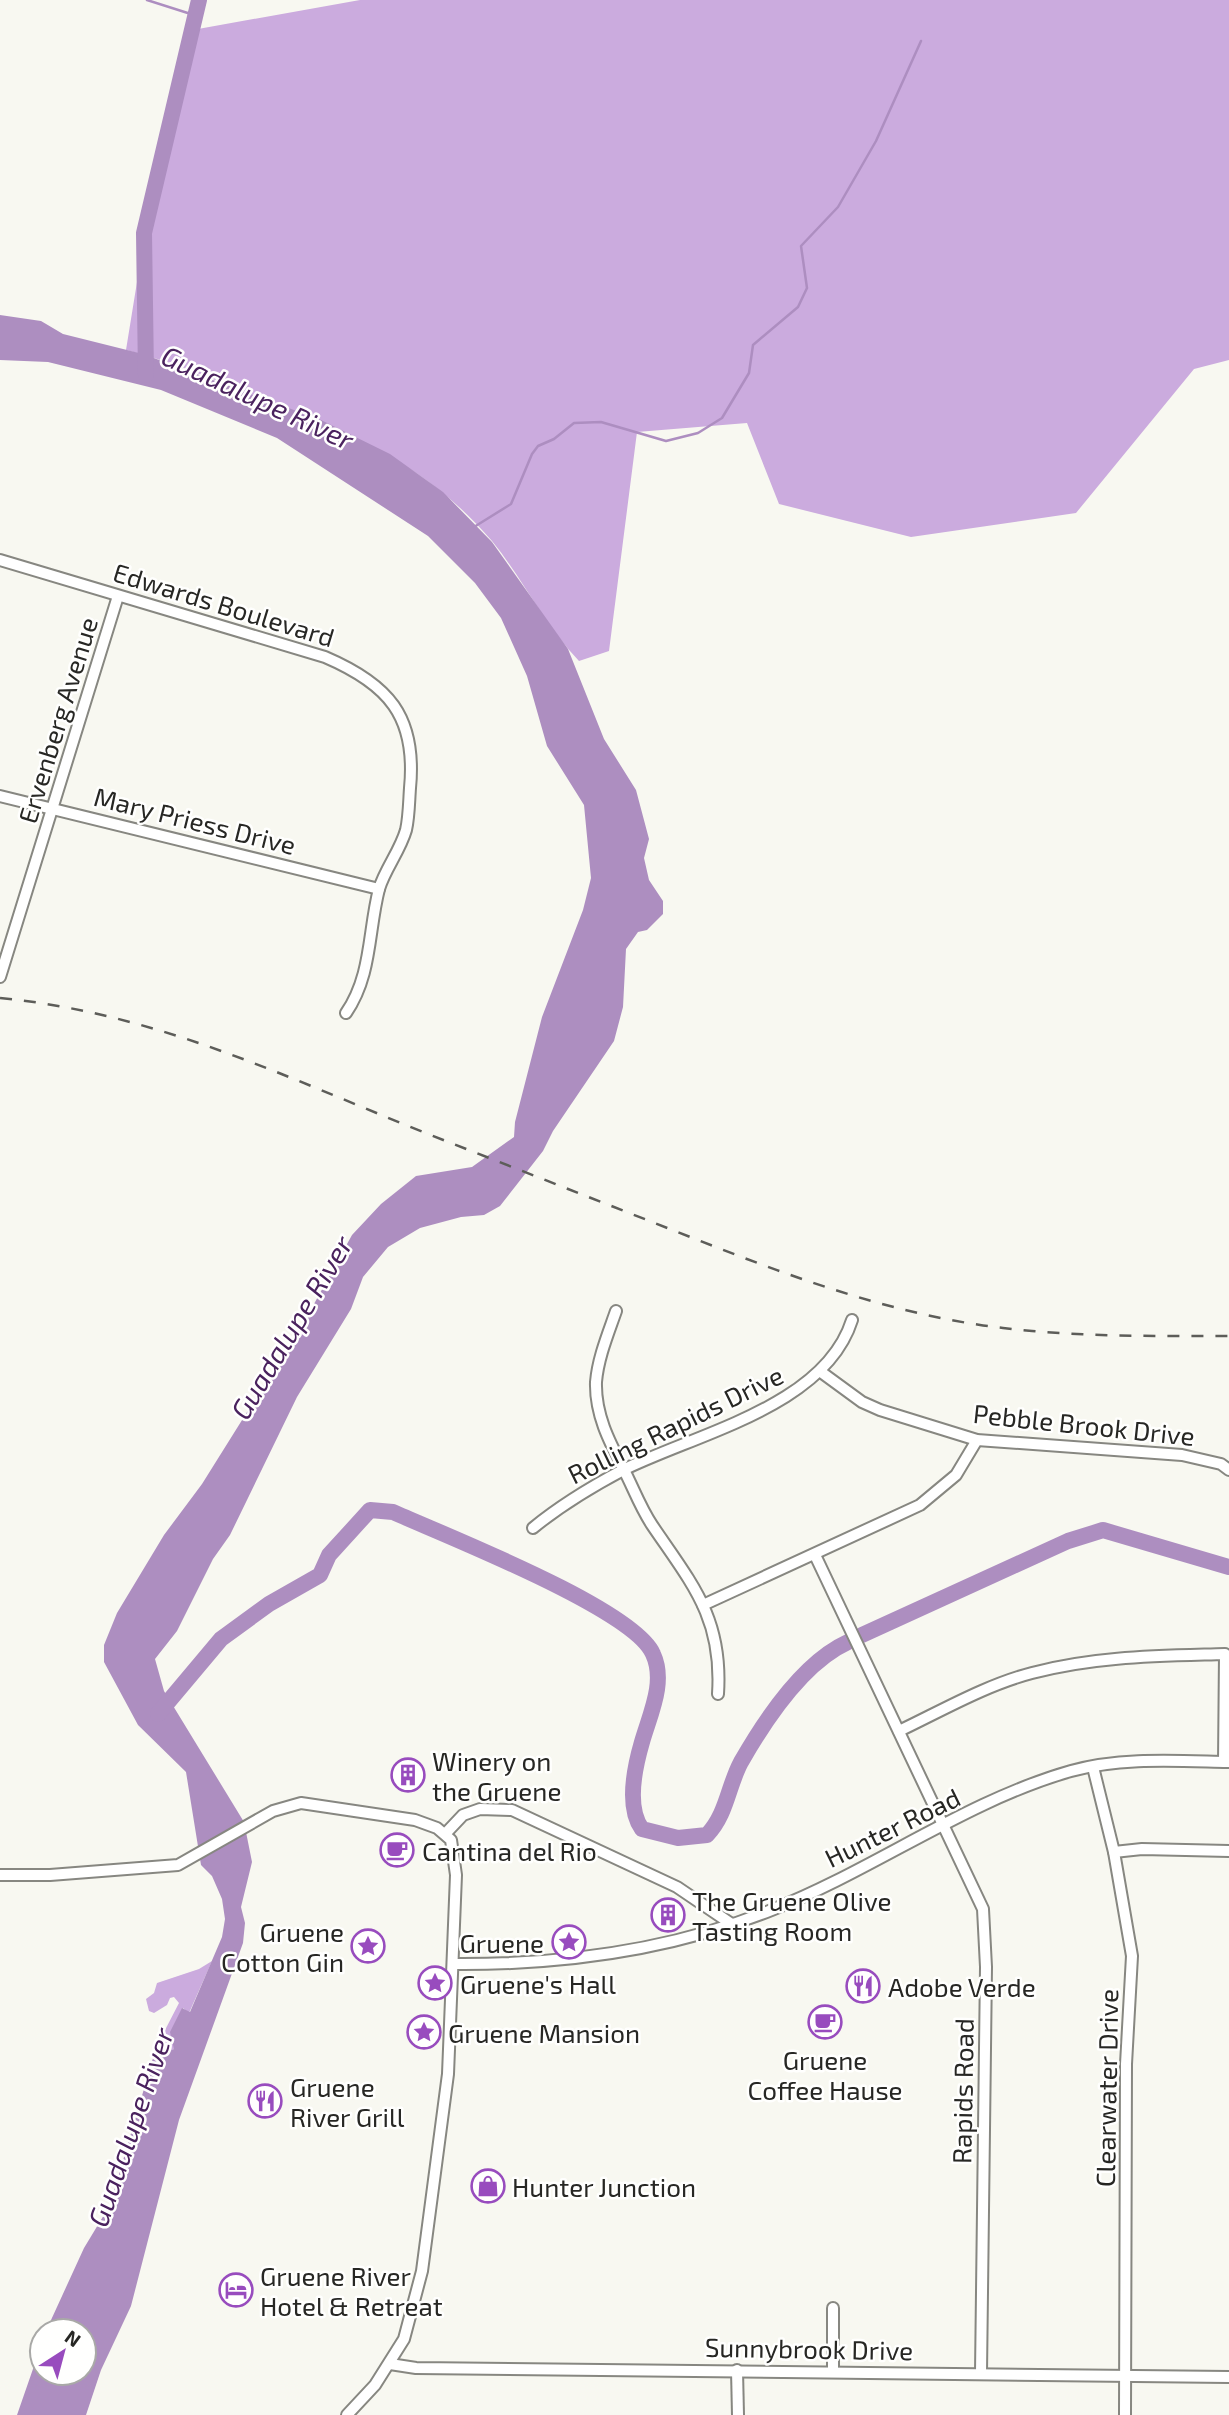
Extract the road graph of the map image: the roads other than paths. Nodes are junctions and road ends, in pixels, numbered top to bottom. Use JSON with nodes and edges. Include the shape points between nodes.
{"nodes":[{"id":1,"x":0,"y":560,"type":"edge"},
{"id":2,"x":118,"y":596,"type":"junction"},
{"id":3,"x":0,"y":796,"type":"edge"},
{"id":4,"x":54,"y":808,"type":"junction"},
{"id":5,"x":379,"y":889,"type":"junction"},
{"id":6,"x":0,"y":977,"type":"edge"},
{"id":7,"x":346,"y":1013,"type":"dead end"},
{"id":8,"x":616,"y":1311,"type":"dead end"},
{"id":9,"x":852,"y":1320,"type":"dead end"},
{"id":10,"x":821,"y":1372,"type":"junction"},
{"id":11,"x":977,"y":1440,"type":"junction"},
{"id":12,"x":624,"y":1470,"type":"junction"},
{"id":13,"x":1229,"y":1470,"type":"edge"},
{"id":14,"x":533,"y":1528,"type":"dead end"},
{"id":15,"x":815,"y":1555,"type":"junction"},
{"id":16,"x":703,"y":1605,"type":"junction"},
{"id":17,"x":718,"y":1694,"type":"dead end"},
{"id":18,"x":900,"y":1731,"type":"junction"},
{"id":19,"x":1227,"y":1762,"type":"edge"},
{"id":20,"x":1093,"y":1767,"type":"junction"},
{"id":21,"x":943,"y":1826,"type":"junction"},
{"id":22,"x":446,"y":1833,"type":"junction"},
{"id":23,"x":1229,"y":1851,"type":"edge"},
{"id":24,"x":1114,"y":1852,"type":"junction"},
{"id":25,"x":0,"y":1875,"type":"edge"},
{"id":26,"x":733,"y":1925,"type":"junction"},
{"id":27,"x":453,"y":1964,"type":"junction"},
{"id":28,"x":833,"y":2308,"type":"dead end"},
{"id":29,"x":390,"y":2364,"type":"junction"},
{"id":30,"x":737,"y":2370,"type":"junction"},
{"id":31,"x":833,"y":2371,"type":"junction"},
{"id":32,"x":981,"y":2373,"type":"junction"},
{"id":33,"x":1124,"y":2375,"type":"junction"},
{"id":34,"x":1229,"y":2377,"type":"edge"},
{"id":35,"x":347,"y":2415,"type":"edge"},
{"id":36,"x":738,"y":2415,"type":"edge"},
{"id":37,"x":1125,"y":2415,"type":"edge"}],
"edges":[{"from":1,"to":2,"type":"street","name":"Edwards Boulevard"},
{"from":2,"to":4,"type":"street","name":"Ervenberg Avenue"},
{"from":2,"to":5,"type":"street","name":"Edwards Boulevard","via":[[325,657],[370,681],[393,702],[407,730],[412,769],[405,831]]},
{"from":3,"to":4,"type":"street","name":"Mary Priess Drive"},
{"from":4,"to":5,"type":"street","name":"Mary Priess Drive"},
{"from":4,"to":6,"type":"street","name":"Ervenberg Avenue"},
{"from":5,"to":7,"type":"street","name":"Edwards Boulevard","via":[[362,985]]},
{"from":8,"to":12,"type":"street","via":[[596,1385],[601,1421]]},
{"from":9,"to":10,"type":"street","name":"Rolling Rapids Drive","via":[[845,1341]]},
{"from":10,"to":11,"type":"street","name":"Pebble Brook Drive","via":[[880,1410]]},
{"from":10,"to":12,"type":"street","name":"Rolling Rapids Drive","via":[[789,1396]]},
{"from":11,"to":13,"type":"street","name":"Pebble Brook Drive","via":[[1182,1455]]},
{"from":11,"to":15,"type":"street","via":[[956,1475],[934,1496]]},
{"from":12,"to":14,"type":"street","name":"Rolling Rapids Drive","via":[[568,1501]]},
{"from":12,"to":16,"type":"street","via":[[641,1507],[685,1570]]},
{"from":15,"to":16,"type":"street"},
{"from":15,"to":18,"type":"street","name":"Rapids Road"},
{"from":16,"to":17,"type":"street","via":[[719,1653]]},
{"from":18,"to":19,"type":"street","via":[[988,1688],[1043,1670],[1125,1657],[1225,1654]]},
{"from":18,"to":21,"type":"street","name":"Rapids Road"},
{"from":19,"to":20,"type":"street","name":"Hunter Road","via":[[1155,1761]]},
{"from":20,"to":21,"type":"street","name":"Hunter Road","via":[[1042,1781]]},
{"from":20,"to":24,"type":"street","name":"Clearwater Drive"},
{"from":21,"to":26,"type":"street","name":"Hunter Road","via":[[776,1909]]},
{"from":21,"to":32,"type":"street","name":"Rapids Road","via":[[983,1909],[986,1947]]},
{"from":22,"to":25,"type":"street","via":[[415,1820],[301,1803],[273,1811],[178,1865]]},
{"from":22,"to":26,"type":"street","via":[[463,1815],[481,1809],[512,1810],[677,1887]]},
{"from":22,"to":27,"type":"street","via":[[456,1866]]},
{"from":23,"to":24,"type":"street"},
{"from":24,"to":33,"type":"street","name":"Clearwater Drive","via":[[1132,1956],[1126,2064]]},
{"from":26,"to":27,"type":"street","name":"Hunter Road","via":[[607,1956]]},
{"from":27,"to":29,"type":"street","via":[[448,2074],[429,2228],[413,2313]]},
{"from":28,"to":31,"type":"street"},
{"from":29,"to":30,"type":"street","name":"Sunnybrook Drive","via":[[416,2368]]},
{"from":29,"to":35,"type":"street"},
{"from":30,"to":31,"type":"street","name":"Sunnybrook Drive"},
{"from":30,"to":36,"type":"street"},
{"from":31,"to":32,"type":"street","name":"Sunnybrook Drive"},
{"from":32,"to":33,"type":"street","name":"Sunnybrook Drive"},
{"from":33,"to":34,"type":"street","name":"Sunnybrook Drive"},
{"from":33,"to":37,"type":"street","name":"Clearwater Drive"}]}
